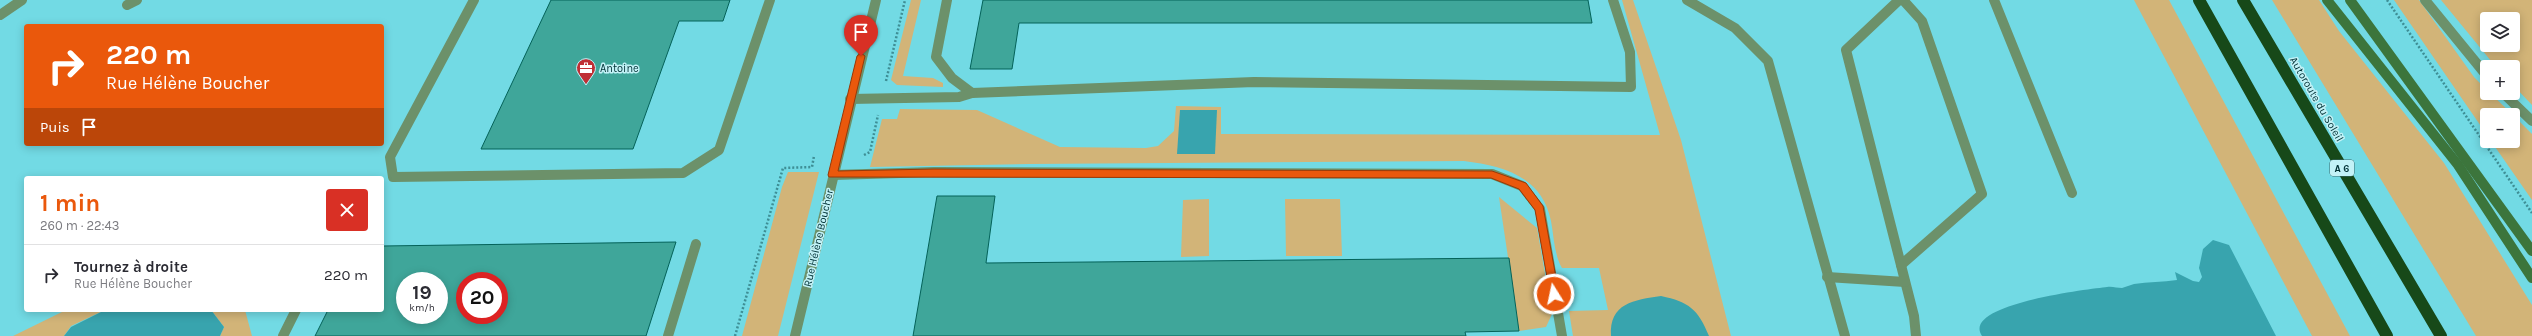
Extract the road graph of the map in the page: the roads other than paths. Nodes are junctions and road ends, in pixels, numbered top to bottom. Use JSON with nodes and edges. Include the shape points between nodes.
{"nodes":[{"id":1,"x":22,"y":0,"type":"edge"},
{"id":2,"x":137,"y":0,"type":"edge"},
{"id":3,"x":474,"y":0,"type":"edge"},
{"id":4,"x":770,"y":0,"type":"edge"},
{"id":5,"x":876,"y":0,"type":"edge"},
{"id":6,"x":947,"y":0,"type":"edge"},
{"id":7,"x":1613,"y":0,"type":"edge"},
{"id":8,"x":1688,"y":0,"type":"edge"},
{"id":9,"x":1899,"y":0,"type":"edge"},
{"id":10,"x":1903,"y":0,"type":"edge"},
{"id":11,"x":1994,"y":0,"type":"edge"},
{"id":12,"x":2200,"y":0,"type":"edge"},
{"id":13,"x":2243,"y":0,"type":"edge"},
{"id":14,"x":2327,"y":0,"type":"edge"},
{"id":15,"x":2350,"y":0,"type":"edge"},
{"id":16,"x":2425,"y":0,"type":"edge"},
{"id":17,"x":127,"y":5,"type":"dead end"},
{"id":18,"x":0,"y":15,"type":"edge"},
{"id":19,"x":2480,"y":67,"type":"edge"},
{"id":20,"x":972,"y":92,"type":"junction"},
{"id":21,"x":850,"y":99,"type":"junction"},
{"id":22,"x":2510,"y":100,"type":"edge"},
{"id":23,"x":2532,"y":121,"type":"edge"},
{"id":24,"x":833,"y":175,"type":"junction"},
{"id":25,"x":2072,"y":193,"type":"dead end"},
{"id":26,"x":696,"y":244,"type":"dead end"},
{"id":27,"x":2532,"y":251,"type":"edge"},
{"id":28,"x":1901,"y":265,"type":"junction"},
{"id":29,"x":1827,"y":277,"type":"junction"},
{"id":30,"x":2532,"y":278,"type":"edge"},
{"id":31,"x":1905,"y":282,"type":"junction"},
{"id":32,"x":295,"y":312,"type":"edge"},
{"id":33,"x":283,"y":336,"type":"edge"},
{"id":34,"x":668,"y":336,"type":"edge"},
{"id":35,"x":794,"y":336,"type":"edge"},
{"id":36,"x":1562,"y":336,"type":"edge"},
{"id":37,"x":1845,"y":336,"type":"edge"},
{"id":38,"x":1916,"y":336,"type":"edge"},
{"id":39,"x":2387,"y":336,"type":"edge"},
{"id":40,"x":2441,"y":336,"type":"edge"}],
"edges":[{"from":1,"to":18,"type":"street"},
{"from":2,"to":17,"type":"street"},
{"from":3,"to":4,"type":"street","via":[[390,156],[393,177],[683,173],[719,150]]},
{"from":5,"to":21,"type":"street","name":"Rue Hélène Boucher"},
{"from":6,"to":20,"type":"street","via":[[936,57],[952,78]]},
{"from":7,"to":20,"type":"street","via":[[1630,52],[1631,87],[1254,82]]},
{"from":8,"to":29,"type":"street","via":[[1735,28],[1768,61]]},
{"from":9,"to":28,"type":"street","via":[[1846,50]]},
{"from":10,"to":28,"type":"street","via":[[1922,21],[1982,194]]},
{"from":11,"to":25,"type":"street"},
{"from":12,"to":39,"type":"highway"},
{"from":13,"to":40,"type":"highway","name":"Autoroute du Soleil","number":"A 6"},
{"from":14,"to":30,"type":"main road","via":[[2458,165]]},
{"from":15,"to":27,"type":"main road"},
{"from":16,"to":19,"type":"street"},
{"from":20,"to":21,"type":"street","via":[[959,97]]},
{"from":21,"to":24,"type":"street","name":"Rue Hélène Boucher"},
{"from":22,"to":23,"type":"street"},
{"from":24,"to":35,"type":"street","name":"Rue Hélène Boucher"},
{"from":24,"to":36,"type":"street","via":[[934,172],[1492,174],[1522,186],[1540,209]]},
{"from":26,"to":34,"type":"street"},
{"from":28,"to":31,"type":"street"},
{"from":29,"to":31,"type":"street"},
{"from":29,"to":37,"type":"street"},
{"from":31,"to":38,"type":"street"},
{"from":32,"to":33,"type":"street"}]}
